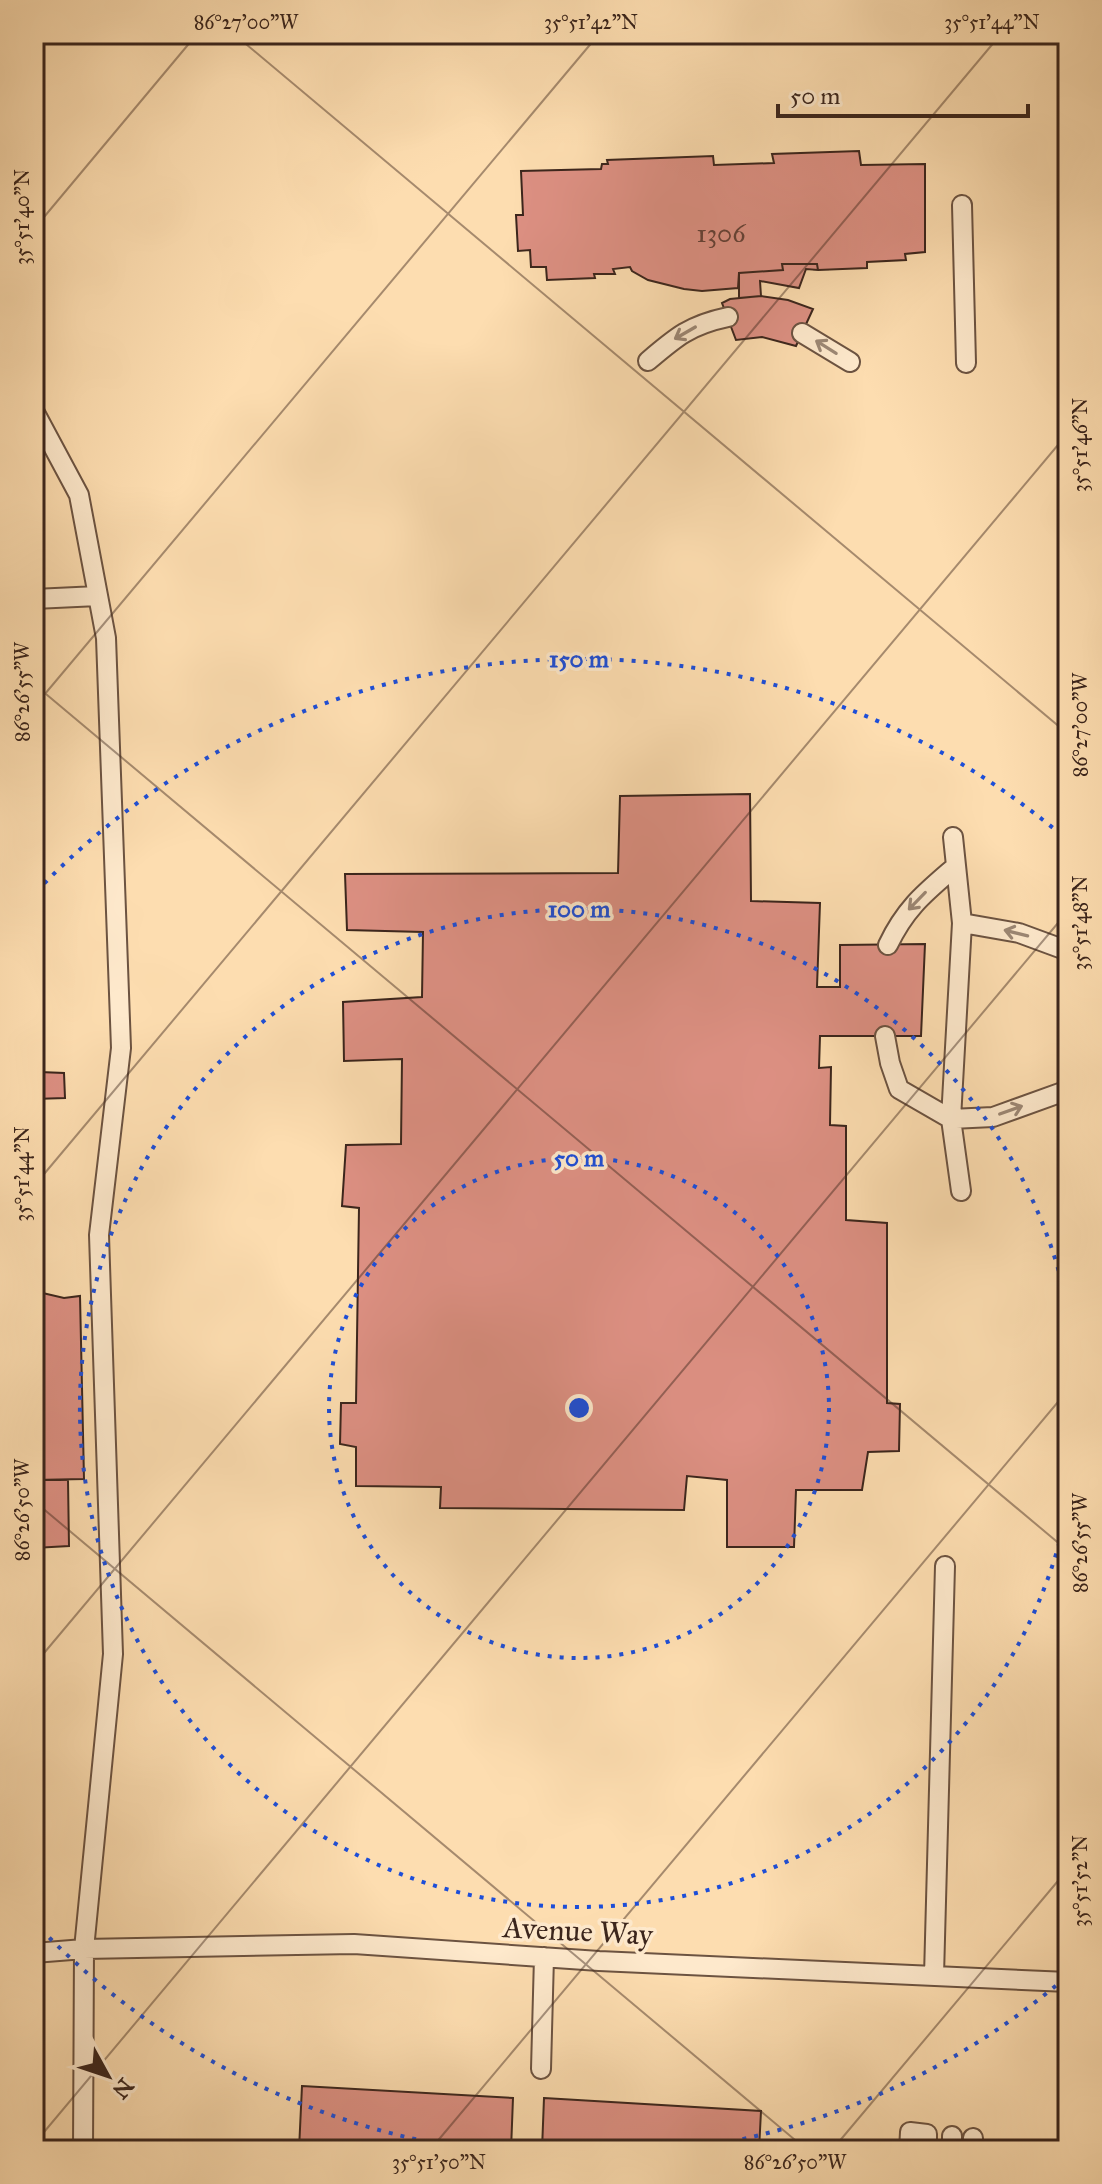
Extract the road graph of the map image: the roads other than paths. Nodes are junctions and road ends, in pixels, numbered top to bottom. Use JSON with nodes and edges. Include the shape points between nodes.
{"nodes":[{"id":1,"x":962,"y":205,"type":"dead end"},
{"id":2,"x":728,"y":317,"type":"dead end"},
{"id":3,"x":802,"y":333,"type":"dead end"},
{"id":4,"x":648,"y":361,"type":"dead end"},
{"id":5,"x":850,"y":362,"type":"dead end"},
{"id":6,"x":966,"y":363,"type":"dead end"},
{"id":7,"x":34,"y":411,"type":"edge"},
{"id":8,"x":98,"y":596,"type":"junction"},
{"id":9,"x":34,"y":599,"type":"edge"},
{"id":10,"x":953,"y":837,"type":"dead end"},
{"id":11,"x":956,"y":866,"type":"junction"},
{"id":12,"x":962,"y":923,"type":"junction"},
{"id":13,"x":888,"y":945,"type":"dead end"},
{"id":14,"x":1068,"y":951,"type":"edge"},
{"id":15,"x":885,"y":1036,"type":"dead end"},
{"id":16,"x":1068,"y":1090,"type":"edge"},
{"id":17,"x":951,"y":1119,"type":"junction"},
{"id":18,"x":961,"y":1191,"type":"dead end"},
{"id":19,"x":945,"y":1566,"type":"dead end"},
{"id":20,"x":84,"y":1949,"type":"junction"},
{"id":21,"x":34,"y":1953,"type":"edge"},
{"id":22,"x":544,"y":1957,"type":"junction"},
{"id":23,"x":934,"y":1976,"type":"junction"},
{"id":24,"x":1068,"y":1982,"type":"edge"},
{"id":25,"x":541,"y":2069,"type":"dead end"},
{"id":26,"x":927,"y":2142,"type":"edge"},
{"id":27,"x":83,"y":2150,"type":"edge"},
{"id":28,"x":909,"y":2150,"type":"edge"}],
"edges":[{"from":1,"to":6,"type":"lane"},
{"from":2,"to":4,"type":"lane","one_way":true,"via":[[680,333]]},
{"from":5,"to":3,"type":"lane","one_way":true},
{"from":7,"to":8,"type":"lane","via":[[79,495]]},
{"from":8,"to":9,"type":"lane"},
{"from":8,"to":20,"type":"lane","via":[[106,638],[121,1048],[99,1235],[113,1654]]},
{"from":10,"to":11,"type":"lane"},
{"from":11,"to":12,"type":"lane"},
{"from":11,"to":13,"type":"lane","one_way":true,"via":[[915,901]]},
{"from":14,"to":12,"type":"lane","one_way":true,"via":[[1019,933]]},
{"from":12,"to":17,"type":"lane"},
{"from":15,"to":17,"type":"lane","via":[[899,1089]]},
{"from":17,"to":16,"type":"lane","one_way":true,"via":[[993,1117]]},
{"from":17,"to":18,"type":"lane"},
{"from":19,"to":23,"type":"lane"},
{"from":20,"to":21,"type":"lane","name":"Avenue Way"},
{"from":20,"to":22,"type":"lane","name":"Avenue Way","via":[[354,1944]]},
{"from":20,"to":27,"type":"lane"},
{"from":22,"to":23,"type":"lane","name":"Avenue Way"},
{"from":22,"to":25,"type":"lane"},
{"from":23,"to":24,"type":"lane","name":"Avenue Way"},
{"from":26,"to":28,"type":"lane","via":[[910,2132]]}]}
